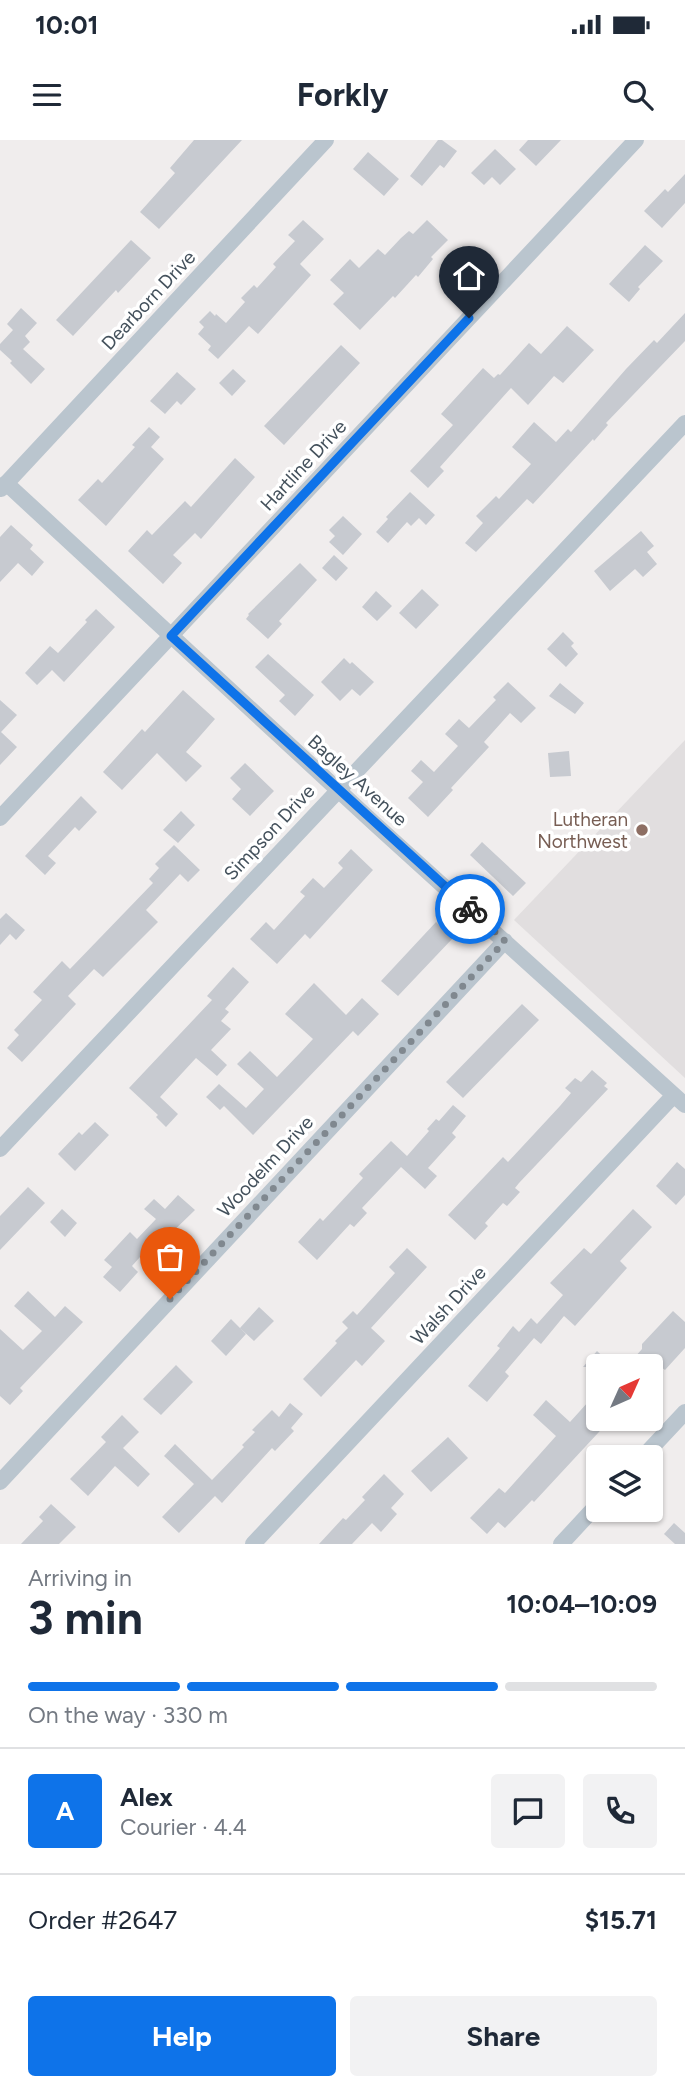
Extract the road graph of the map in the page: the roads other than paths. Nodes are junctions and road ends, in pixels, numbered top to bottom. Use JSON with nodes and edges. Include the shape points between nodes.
{"nodes":[{"id":1,"x":326,"y":140,"type":"edge"},
{"id":2,"x":636,"y":140,"type":"edge"},
{"id":3,"x":685,"y":423,"type":"edge"},
{"id":4,"x":3,"y":486,"type":"edge"},
{"id":5,"x":171,"y":636,"type":"junction"},
{"id":6,"x":338,"y":790,"type":"junction"},
{"id":7,"x":0,"y":818,"type":"edge"},
{"id":8,"x":505,"y":941,"type":"junction"},
{"id":9,"x":680,"y":1100,"type":"edge"},
{"id":10,"x":0,"y":1149,"type":"edge"},
{"id":11,"x":685,"y":1412,"type":"edge"},
{"id":12,"x":654,"y":1445,"type":"edge"},
{"id":13,"x":0,"y":1482,"type":"edge"},
{"id":14,"x":586,"y":1517,"type":"edge"},
{"id":15,"x":253,"y":1544,"type":"edge"},
{"id":16,"x":561,"y":1544,"type":"edge"}],
"edges":[{"from":1,"to":4,"type":"street","name":"Dearborn Drive"},
{"from":2,"to":5,"type":"street","name":"Hartline Drive"},
{"from":3,"to":6,"type":"street","name":"Simpson Drive"},
{"from":4,"to":5,"type":"street","name":"Bagley Avenue"},
{"from":5,"to":6,"type":"street","name":"Bagley Avenue"},
{"from":5,"to":7,"type":"street","name":"Hartline Drive"},
{"from":6,"to":8,"type":"street","name":"Bagley Avenue"},
{"from":6,"to":10,"type":"street","name":"Simpson Drive"},
{"from":8,"to":9,"type":"street","name":"Bagley Avenue"},
{"from":8,"to":13,"type":"street","name":"Woodelm Drive"},
{"from":9,"to":15,"type":"street","name":"Walsh Drive"},
{"from":11,"to":12,"type":"street"},
{"from":14,"to":16,"type":"street"}]}
